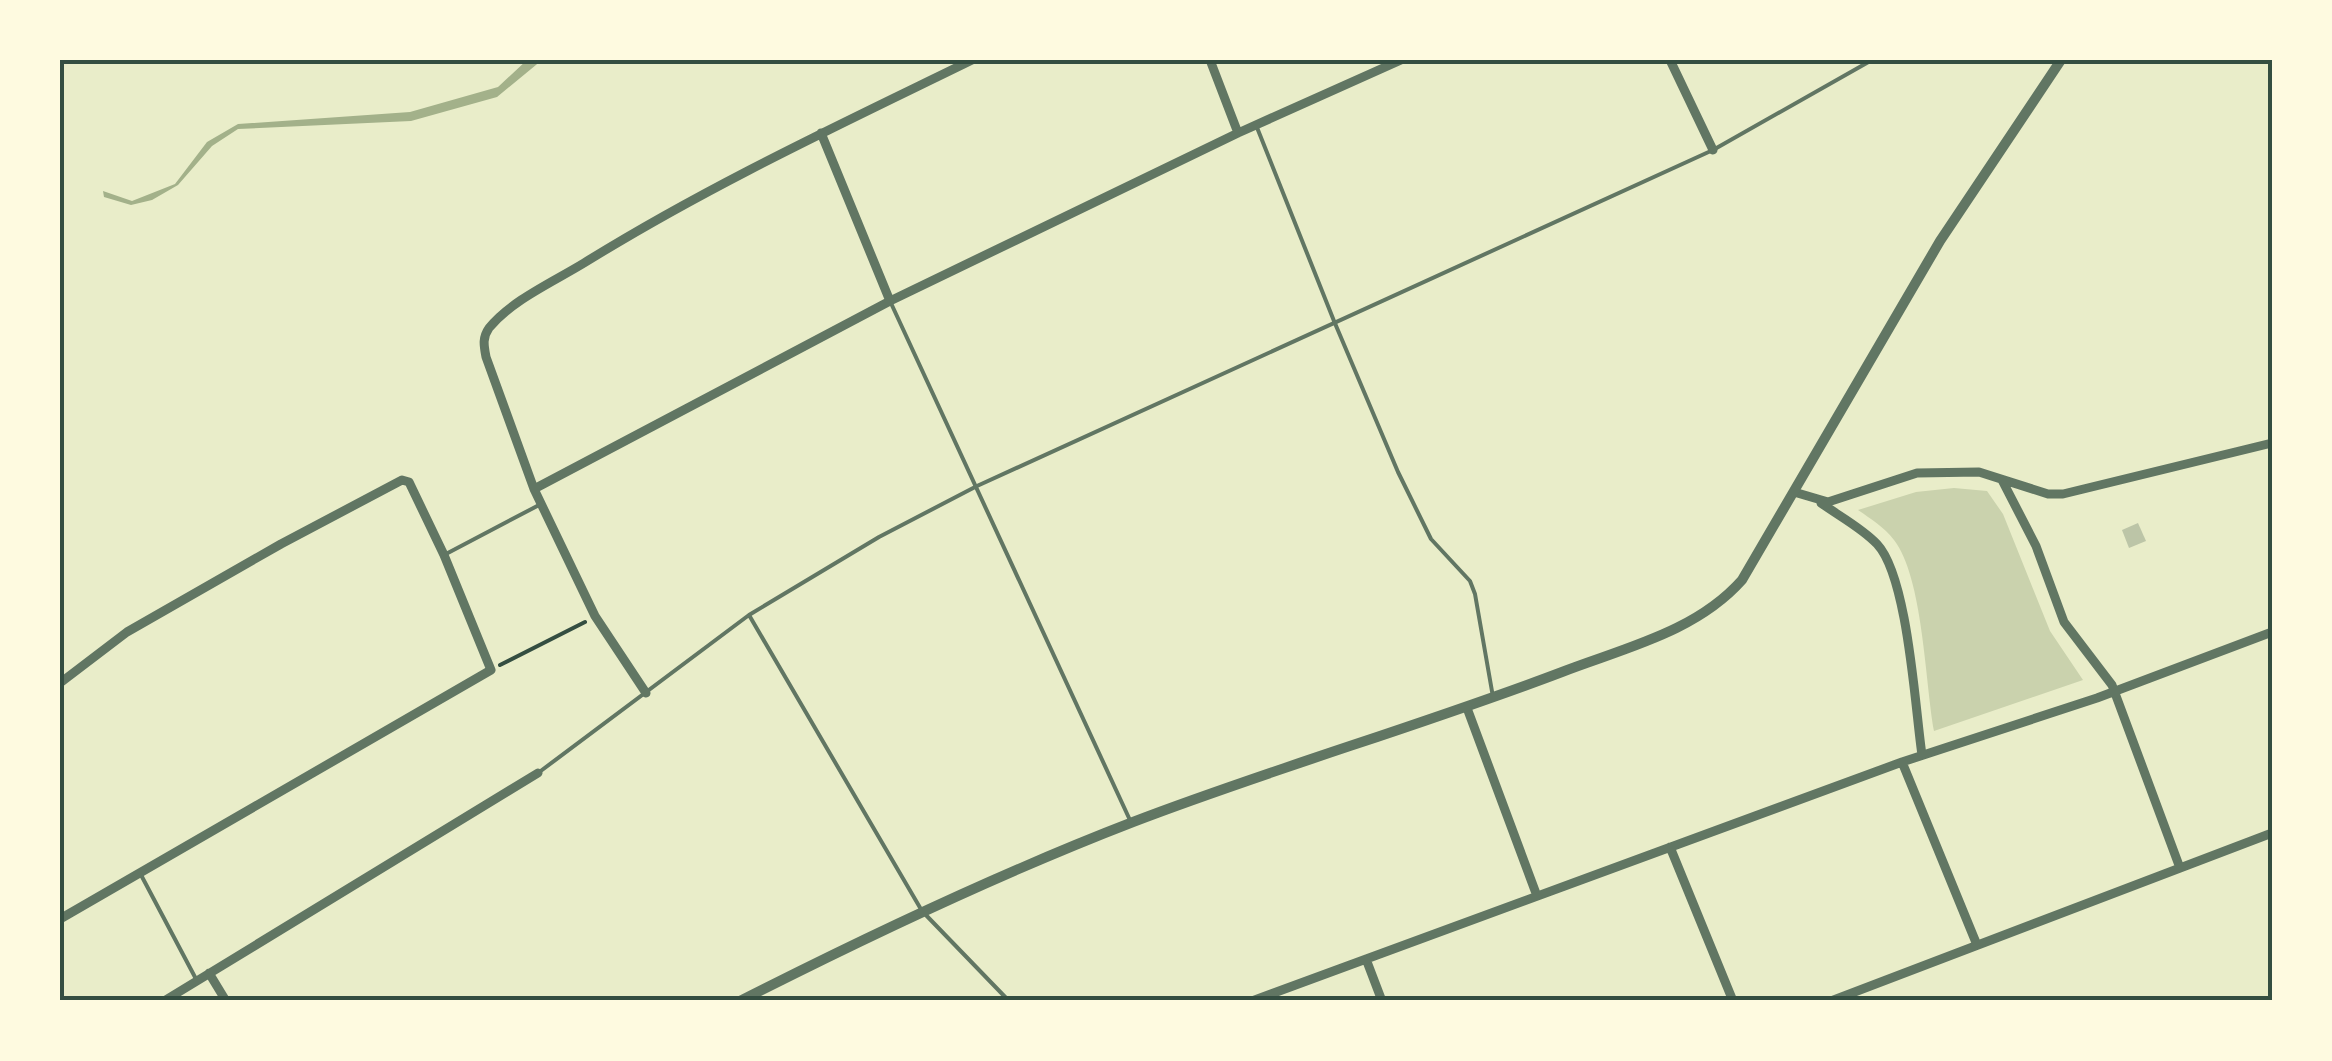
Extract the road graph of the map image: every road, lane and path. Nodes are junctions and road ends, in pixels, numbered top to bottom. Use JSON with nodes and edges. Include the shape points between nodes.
{"nodes":[{"id":1,"x":972,"y":60,"type":"edge"},
{"id":2,"x":1210,"y":60,"type":"edge"},
{"id":3,"x":1401,"y":60,"type":"edge"},
{"id":4,"x":1670,"y":60,"type":"edge"},
{"id":5,"x":1872,"y":60,"type":"edge"},
{"id":6,"x":2061,"y":60,"type":"edge"},
{"id":7,"x":1256,"y":125,"type":"junction"},
{"id":8,"x":821,"y":133,"type":"junction"},
{"id":9,"x":1238,"y":133,"type":"junction"},
{"id":10,"x":1713,"y":150,"type":"junction"},
{"id":11,"x":890,"y":301,"type":"junction"},
{"id":12,"x":1334,"y":322,"type":"junction"},
{"id":13,"x":2272,"y":443,"type":"edge"},
{"id":14,"x":2002,"y":480,"type":"junction"},
{"id":15,"x":977,"y":486,"type":"junction"},
{"id":16,"x":534,"y":489,"type":"junction"},
{"id":17,"x":1794,"y":492,"type":"junction"},
{"id":18,"x":1819,"y":501,"type":"junction"},
{"id":19,"x":541,"y":504,"type":"junction"},
{"id":20,"x":444,"y":555,"type":"junction"},
{"id":21,"x":749,"y":615,"type":"junction"},
{"id":22,"x":595,"y":616,"type":"junction"},
{"id":23,"x":2272,"y":632,"type":"edge"},
{"id":24,"x":492,"y":670,"type":"junction"},
{"id":25,"x":60,"y":683,"type":"edge"},
{"id":26,"x":2114,"y":691,"type":"junction"},
{"id":27,"x":646,"y":693,"type":"junction"},
{"id":28,"x":1493,"y":698,"type":"junction"},
{"id":29,"x":1466,"y":708,"type":"junction"},
{"id":30,"x":1922,"y":755,"type":"junction"},
{"id":31,"x":1902,"y":762,"type":"junction"},
{"id":32,"x":538,"y":774,"type":"joint"},
{"id":33,"x":1131,"y":822,"type":"junction"},
{"id":34,"x":2272,"y":833,"type":"edge"},
{"id":35,"x":1670,"y":847,"type":"junction"},
{"id":36,"x":2180,"y":868,"type":"junction"},
{"id":37,"x":140,"y":873,"type":"junction"},
{"id":38,"x":1538,"y":896,"type":"junction"},
{"id":39,"x":922,"y":912,"type":"junction"},
{"id":40,"x":60,"y":919,"type":"edge"},
{"id":41,"x":1977,"y":945,"type":"junction"},
{"id":42,"x":1366,"y":959,"type":"junction"},
{"id":43,"x":209,"y":974,"type":"junction"},
{"id":44,"x":197,"y":980,"type":"junction"},
{"id":45,"x":164,"y":1001,"type":"edge"},
{"id":46,"x":226,"y":1001,"type":"edge"},
{"id":47,"x":740,"y":1001,"type":"edge"},
{"id":48,"x":1009,"y":1001,"type":"edge"},
{"id":49,"x":1252,"y":1001,"type":"edge"},
{"id":50,"x":1382,"y":1001,"type":"edge"},
{"id":51,"x":1733,"y":1001,"type":"edge"},
{"id":52,"x":1831,"y":1001,"type":"edge"}],
"edges":[{"from":1,"to":8,"type":"street"},
{"from":2,"to":9,"type":"street"},
{"from":3,"to":7,"type":"street"},
{"from":4,"to":10,"type":"street"},
{"from":5,"to":10,"type":"lane"},
{"from":6,"to":17,"type":"street","via":[[1940,241]]},
{"from":7,"to":9,"type":"street"},
{"from":7,"to":12,"type":"lane"},
{"from":8,"to":11,"type":"street"},
{"from":8,"to":16,"type":"street","via":[[619,242],[488,330],[486,357]]},
{"from":9,"to":11,"type":"street"},
{"from":10,"to":12,"type":"lane"},
{"from":11,"to":15,"type":"lane"},
{"from":11,"to":16,"type":"street"},
{"from":12,"to":15,"type":"lane"},
{"from":12,"to":28,"type":"lane","via":[[1432,539],[1470,581]]},
{"from":13,"to":14,"type":"street","via":[[2062,494]]},
{"from":14,"to":18,"type":"street","via":[[1978,472],[1917,473]]},
{"from":14,"to":26,"type":"street","via":[[2064,622]]},
{"from":15,"to":21,"type":"lane"},
{"from":15,"to":33,"type":"lane"},
{"from":16,"to":19,"type":"street"},
{"from":17,"to":18,"type":"street"},
{"from":17,"to":28,"type":"street","via":[[1742,580],[1699,616]]},
{"from":18,"to":30,"type":"street","via":[[1878,545],[1892,570]]},
{"from":19,"to":20,"type":"lane"},
{"from":19,"to":22,"type":"street"},
{"from":20,"to":24,"type":"street"},
{"from":20,"to":25,"type":"street","via":[[409,482],[394,482],[126,632]]},
{"from":21,"to":27,"type":"lane"},
{"from":21,"to":39,"type":"lane"},
{"from":22,"to":24,"type":"path"},
{"from":22,"to":27,"type":"street"},
{"from":23,"to":26,"type":"street"},
{"from":24,"to":37,"type":"street"},
{"from":26,"to":30,"type":"street"},
{"from":26,"to":36,"type":"street"},
{"from":27,"to":32,"type":"lane"},
{"from":28,"to":29,"type":"street"},
{"from":29,"to":33,"type":"street"},
{"from":29,"to":38,"type":"street"},
{"from":30,"to":31,"type":"street"},
{"from":31,"to":35,"type":"street"},
{"from":31,"to":41,"type":"street"},
{"from":32,"to":43,"type":"street"},
{"from":33,"to":39,"type":"street"},
{"from":34,"to":36,"type":"street"},
{"from":35,"to":38,"type":"street"},
{"from":35,"to":51,"type":"street"},
{"from":36,"to":41,"type":"street"},
{"from":37,"to":40,"type":"street"},
{"from":37,"to":44,"type":"lane"},
{"from":38,"to":42,"type":"street"},
{"from":39,"to":47,"type":"street"},
{"from":39,"to":48,"type":"lane"},
{"from":41,"to":52,"type":"street"},
{"from":42,"to":49,"type":"street"},
{"from":42,"to":50,"type":"street"},
{"from":43,"to":44,"type":"street"},
{"from":43,"to":46,"type":"street"},
{"from":44,"to":45,"type":"street"}]}
